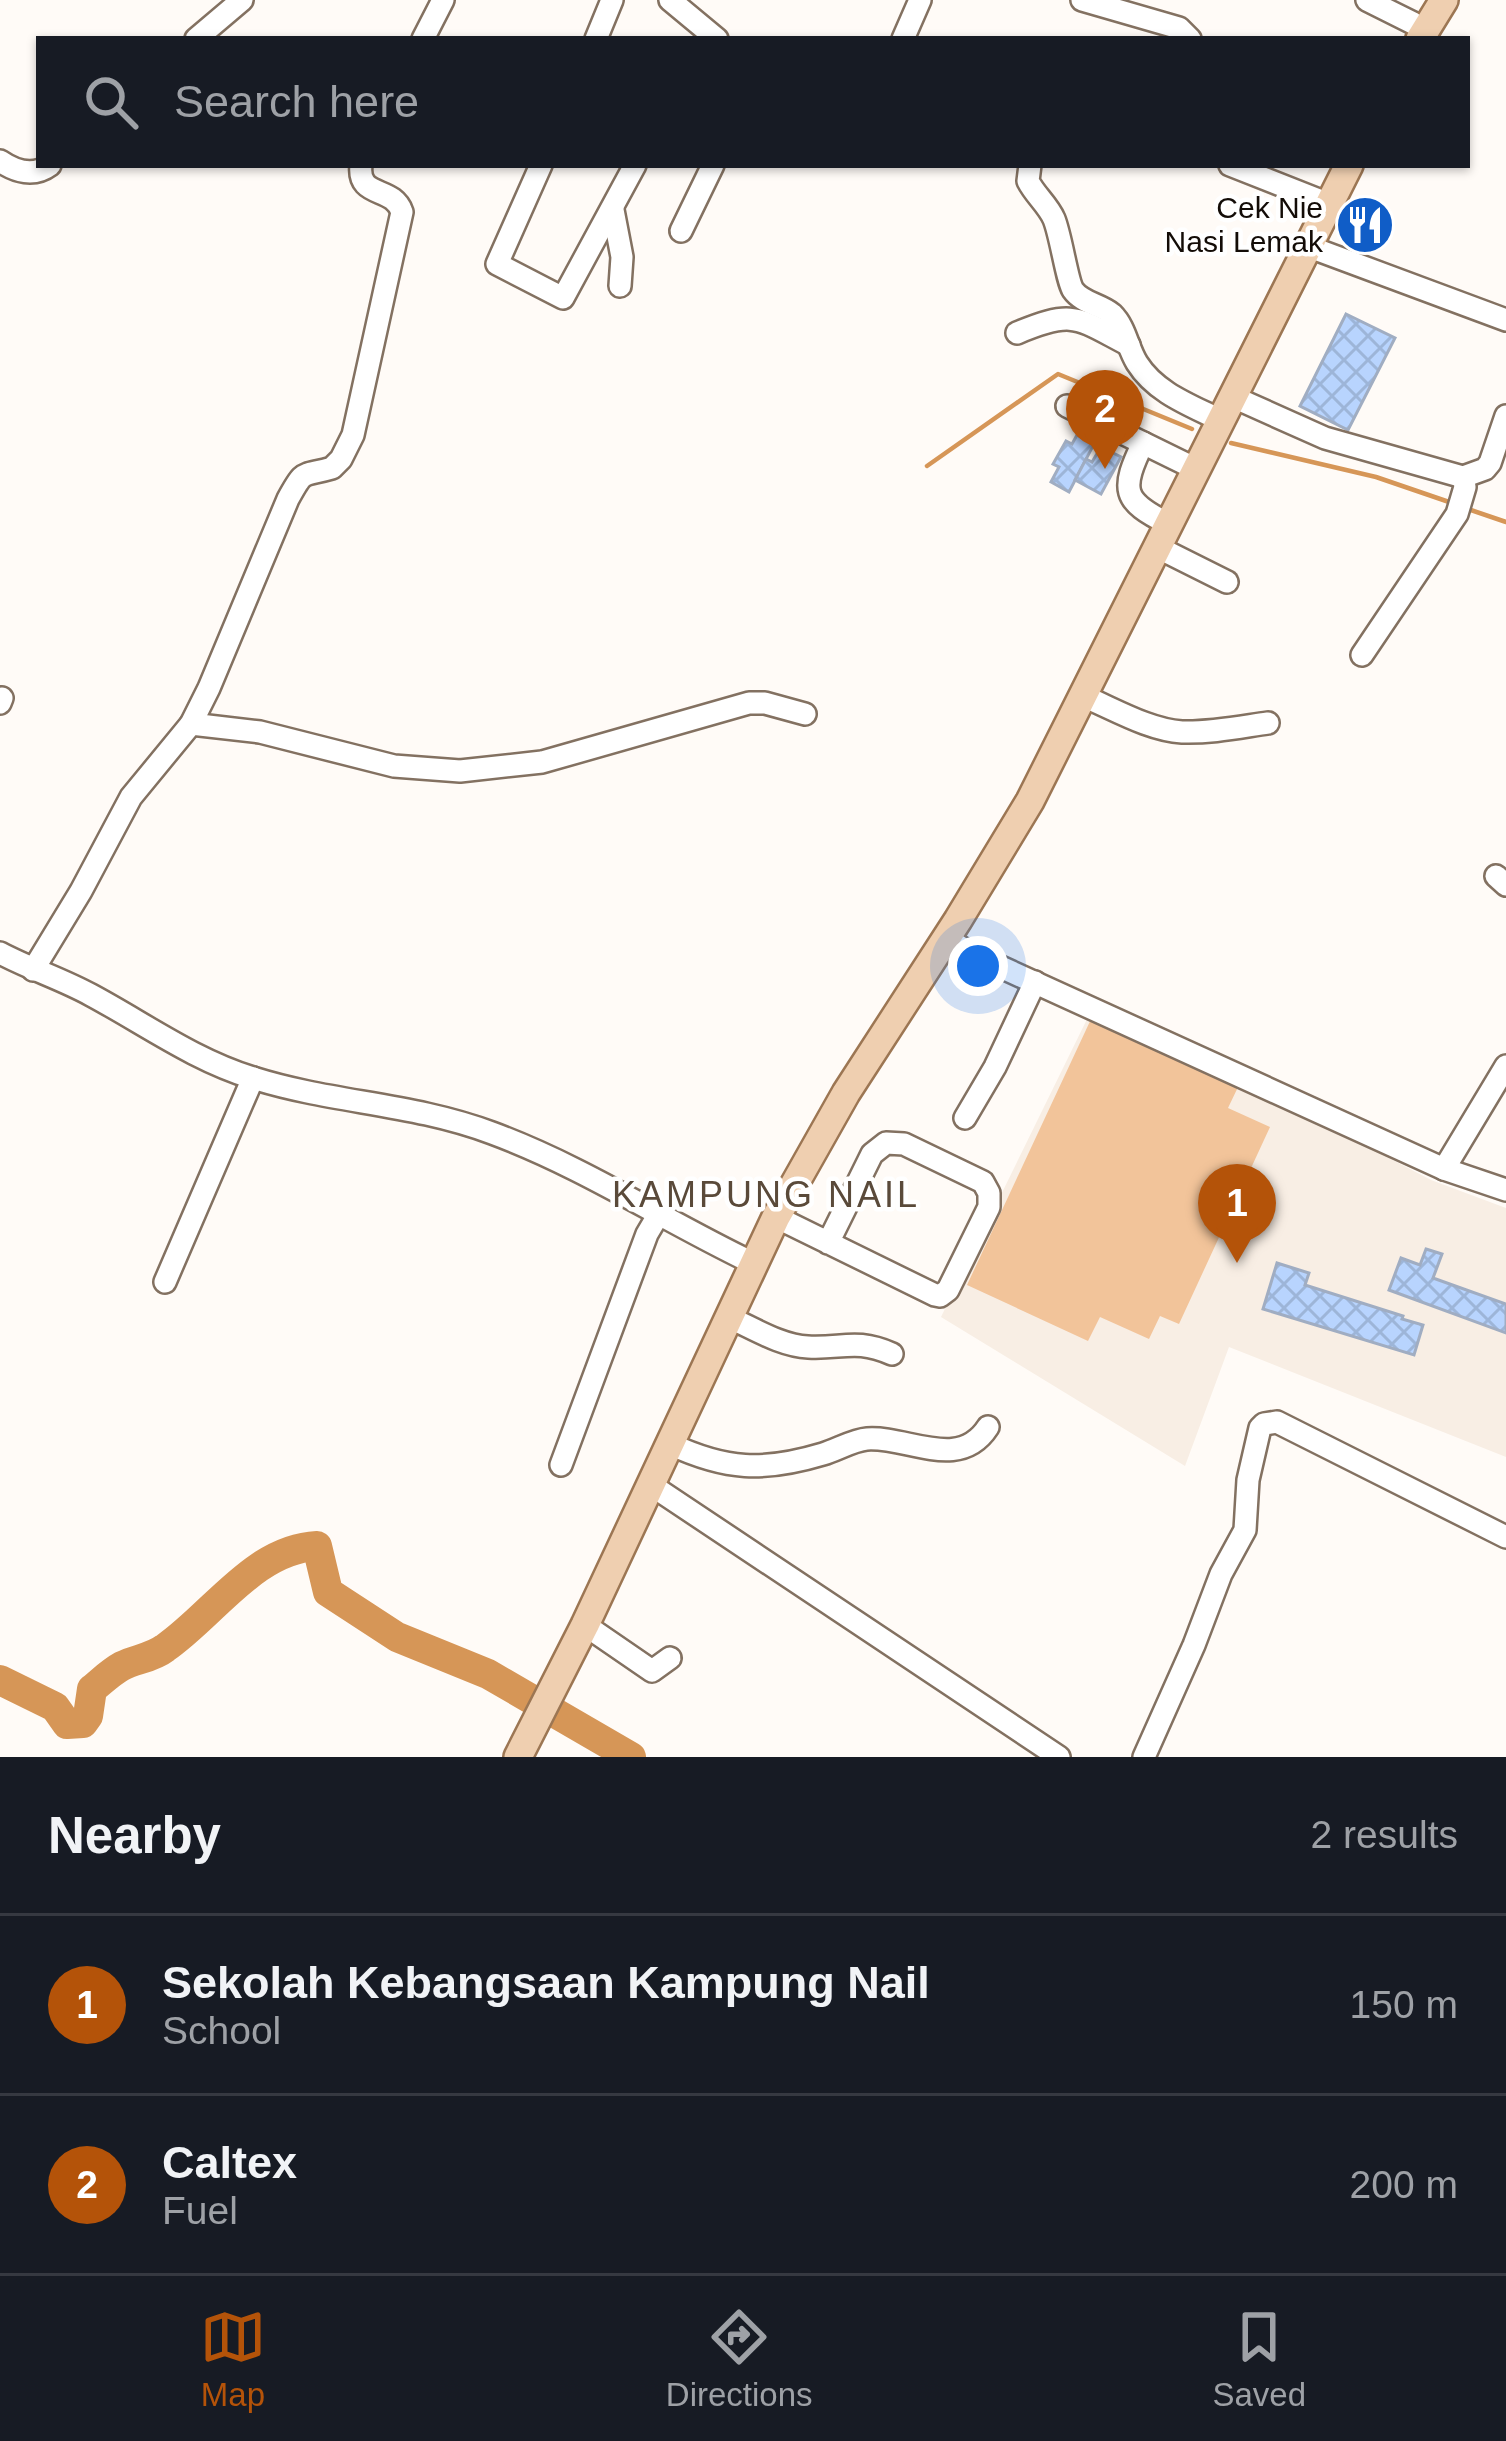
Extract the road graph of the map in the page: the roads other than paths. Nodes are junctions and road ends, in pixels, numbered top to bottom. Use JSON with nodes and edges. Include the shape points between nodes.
{"nodes":[{"id":1,"x":242,"y":0,"type":"edge"},
{"id":2,"x":443,"y":0,"type":"edge"},
{"id":3,"x":612,"y":0,"type":"edge"},
{"id":4,"x":670,"y":0,"type":"edge"},
{"id":5,"x":920,"y":0,"type":"edge"},
{"id":6,"x":1082,"y":0,"type":"edge"},
{"id":7,"x":1367,"y":0,"type":"edge"},
{"id":8,"x":1444,"y":0,"type":"edge"},
{"id":9,"x":1416,"y":25,"type":"edge"},
{"id":10,"x":706,"y":35,"type":"edge"},
{"id":11,"x":200,"y":36,"type":"edge"},
{"id":12,"x":425,"y":36,"type":"edge"},
{"id":13,"x":597,"y":36,"type":"edge"},
{"id":14,"x":904,"y":36,"type":"edge"},
{"id":15,"x":1187,"y":36,"type":"edge"},
{"id":16,"x":0,"y":161,"type":"edge"},
{"id":17,"x":45,"y":168,"type":"edge"},
{"id":18,"x":362,"y":168,"type":"edge"},
{"id":19,"x":540,"y":168,"type":"edge"},
{"id":20,"x":634,"y":168,"type":"edge"},
{"id":21,"x":712,"y":168,"type":"edge"},
{"id":22,"x":1030,"y":168,"type":"edge"},
{"id":23,"x":1239,"y":168,"type":"edge"},
{"id":24,"x":1347,"y":168,"type":"edge"},
{"id":25,"x":1329,"y":204,"type":"junction"},
{"id":26,"x":613,"y":210,"type":"junction"},
{"id":27,"x":681,"y":231,"type":"dead end"},
{"id":28,"x":1307,"y":246,"type":"junction"},
{"id":29,"x":620,"y":286,"type":"dead end"},
{"id":30,"x":1506,"y":320,"type":"edge"},
{"id":31,"x":1017,"y":333,"type":"dead end"},
{"id":32,"x":1129,"y":345,"type":"junction"},
{"id":33,"x":1067,"y":406,"type":"dead end"},
{"id":34,"x":1226,"y":408,"type":"junction"},
{"id":35,"x":1506,"y":416,"type":"edge"},
{"id":36,"x":1143,"y":443,"type":"junction"},
{"id":37,"x":1196,"y":469,"type":"junction"},
{"id":38,"x":1461,"y":497,"type":"junction"},
{"id":39,"x":1163,"y":535,"type":"junction"},
{"id":40,"x":1227,"y":581,"type":"dead end"},
{"id":41,"x":1361,"y":655,"type":"dead end"},
{"id":42,"x":1083,"y":697,"type":"junction"},
{"id":43,"x":805,"y":714,"type":"dead end"},
{"id":44,"x":1268,"y":723,"type":"dead end"},
{"id":45,"x":191,"y":724,"type":"junction"},
{"id":46,"x":946,"y":938,"type":"junction"},
{"id":47,"x":0,"y":953,"type":"edge"},
{"id":48,"x":33,"y":970,"type":"junction"},
{"id":49,"x":1035,"y":982,"type":"junction"},
{"id":50,"x":1506,"y":1066,"type":"edge"},
{"id":51,"x":253,"y":1078,"type":"junction"},
{"id":52,"x":965,"y":1118,"type":"dead end"},
{"id":53,"x":1444,"y":1169,"type":"junction"},
{"id":54,"x":1506,"y":1190,"type":"edge"},
{"id":55,"x":659,"y":1212,"type":"junction"},
{"id":56,"x":776,"y":1217,"type":"junction"},
{"id":57,"x":828,"y":1243,"type":"junction"},
{"id":58,"x":753,"y":1263,"type":"junction"},
{"id":59,"x":165,"y":1282,"type":"dead end"},
{"id":60,"x":728,"y":1317,"type":"junction"},
{"id":61,"x":892,"y":1354,"type":"dead end"},
{"id":62,"x":988,"y":1427,"type":"dead end"},
{"id":63,"x":670,"y":1444,"type":"junction"},
{"id":64,"x":561,"y":1465,"type":"dead end"},
{"id":65,"x":651,"y":1485,"type":"junction"},
{"id":66,"x":1506,"y":1537,"type":"edge"},
{"id":67,"x":585,"y":1625,"type":"junction"},
{"id":68,"x":670,"y":1658,"type":"dead end"},
{"id":69,"x":518,"y":1757,"type":"edge"},
{"id":70,"x":1059,"y":1757,"type":"edge"},
{"id":71,"x":1144,"y":1757,"type":"edge"}],
"edges":[{"from":1,"to":11,"type":"street"},
{"from":2,"to":12,"type":"street"},
{"from":3,"to":13,"type":"street"},
{"from":4,"to":10,"type":"street"},
{"from":5,"to":14,"type":"street"},
{"from":6,"to":15,"type":"street"},
{"from":7,"to":9,"type":"street"},
{"from":8,"to":9,"type":"main road"},
{"from":16,"to":17,"type":"street","via":[[25,172]]},
{"from":18,"to":45,"type":"street","via":[[364,183],[397,200],[402,212],[352,435],[337,464],[298,480]]},
{"from":19,"to":26,"type":"street","via":[[500,267],[565,298]]},
{"from":20,"to":26,"type":"street"},
{"from":21,"to":27,"type":"street"},
{"from":22,"to":32,"type":"street","via":[[1028,181],[1052,214],[1071,288],[1116,319]]},
{"from":23,"to":25,"type":"street"},
{"from":24,"to":25,"type":"main road"},
{"from":25,"to":28,"type":"main road"},
{"from":26,"to":29,"type":"street"},
{"from":28,"to":30,"type":"street"},
{"from":28,"to":34,"type":"main road"},
{"from":31,"to":32,"type":"street","via":[[1080,318]]},
{"from":32,"to":34,"type":"street","via":[[1167,393]]},
{"from":33,"to":36,"type":"street"},
{"from":34,"to":37,"type":"main road"},
{"from":34,"to":38,"type":"street","via":[[1325,438]]},
{"from":35,"to":38,"type":"street","via":[[1490,463]]},
{"from":36,"to":37,"type":"street"},
{"from":36,"to":39,"type":"street","via":[[1129,489]]},
{"from":37,"to":39,"type":"main road"},
{"from":38,"to":41,"type":"street"},
{"from":39,"to":40,"type":"street"},
{"from":39,"to":42,"type":"main road"},
{"from":42,"to":44,"type":"street","via":[[1180,732]]},
{"from":42,"to":46,"type":"main road"},
{"from":43,"to":45,"type":"street","via":[[748,703],[542,762],[460,771],[394,766],[260,732]]},
{"from":45,"to":48,"type":"street","via":[[131,796]]},
{"from":46,"to":49,"type":"street"},
{"from":46,"to":56,"type":"main road"},
{"from":47,"to":48,"type":"street"},
{"from":48,"to":51,"type":"street"},
{"from":49,"to":52,"type":"street"},
{"from":49,"to":53,"type":"street"},
{"from":50,"to":53,"type":"street"},
{"from":51,"to":55,"type":"street","via":[[451,1118]]},
{"from":51,"to":59,"type":"street"},
{"from":53,"to":54,"type":"street"},
{"from":55,"to":58,"type":"street"},
{"from":55,"to":64,"type":"street"},
{"from":56,"to":57,"type":"street"},
{"from":56,"to":58,"type":"main road"},
{"from":57,"to":57,"type":"street","via":[[940,1296],[989,1207],[989,1193],[983,1182],[886,1143],[872,1154]]},
{"from":58,"to":60,"type":"main road"},
{"from":60,"to":61,"type":"street","via":[[788,1343],[859,1344]]},
{"from":60,"to":63,"type":"main road"},
{"from":62,"to":63,"type":"street","via":[[964,1448],[867,1439],[763,1466],[704,1460]]},
{"from":63,"to":65,"type":"main road"},
{"from":65,"to":67,"type":"main road"},
{"from":65,"to":70,"type":"street"},
{"from":66,"to":71,"type":"street","via":[[1277,1422],[1264,1424],[1245,1530]]},
{"from":67,"to":68,"type":"street","via":[[652,1671]]},
{"from":67,"to":69,"type":"main road"}]}
